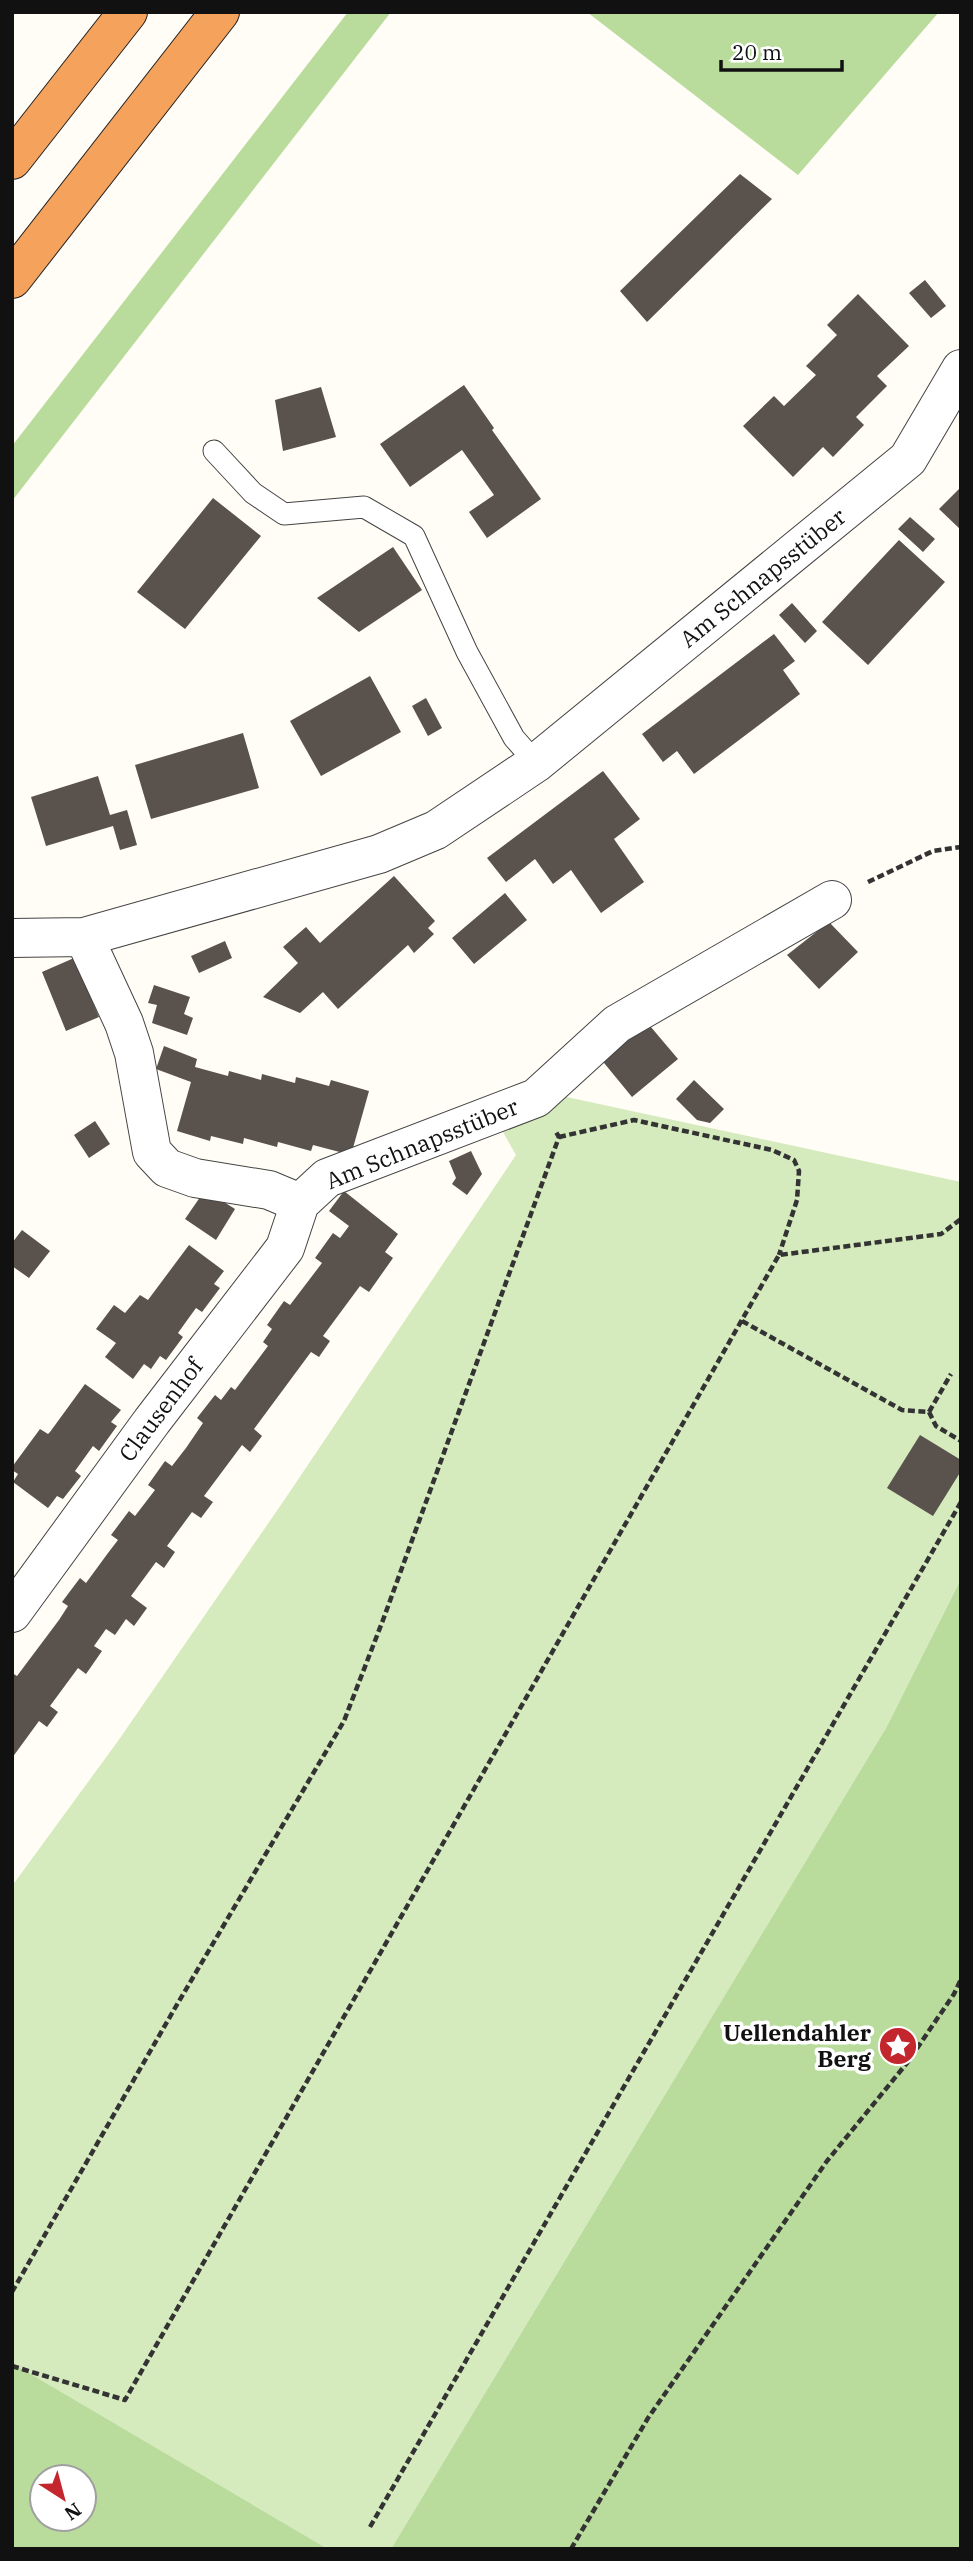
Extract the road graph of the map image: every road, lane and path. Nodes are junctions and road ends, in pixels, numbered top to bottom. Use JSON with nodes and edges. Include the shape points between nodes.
{"nodes":[{"id":1,"x":128,"y":12,"type":"edge"},
{"id":2,"x":220,"y":12,"type":"edge"},
{"id":3,"x":12,"y":160,"type":"edge"},
{"id":4,"x":12,"y":279,"type":"edge"},
{"id":5,"x":961,"y":369,"type":"edge"},
{"id":6,"x":214,"y":451,"type":"dead end"},
{"id":7,"x":536,"y":762,"type":"junction"},
{"id":8,"x":961,"y":847,"type":"edge"},
{"id":9,"x":832,"y":900,"type":"joint"},
{"id":10,"x":84,"y":937,"type":"junction"},
{"id":11,"x":12,"y":938,"type":"edge"},
{"id":12,"x":536,"y":1098,"type":"junction"},
{"id":13,"x":559,"y":1137,"type":"junction"},
{"id":14,"x":300,"y":1203,"type":"junction"},
{"id":15,"x":961,"y":1219,"type":"edge"},
{"id":16,"x":779,"y":1255,"type":"junction"},
{"id":17,"x":742,"y":1321,"type":"junction"},
{"id":18,"x":951,"y":1374,"type":"dead end"},
{"id":19,"x":929,"y":1412,"type":"junction"},
{"id":20,"x":961,"y":1441,"type":"edge"},
{"id":21,"x":961,"y":1502,"type":"edge"},
{"id":22,"x":12,"y":1613,"type":"edge"},
{"id":23,"x":961,"y":1979,"type":"edge"},
{"id":24,"x":12,"y":2292,"type":"edge"},
{"id":25,"x":12,"y":2366,"type":"edge"},
{"id":26,"x":370,"y":2527,"type":"dead end"},
{"id":27,"x":571,"y":2549,"type":"edge"}],
"edges":[{"from":1,"to":3,"type":"highway"},
{"from":2,"to":4,"type":"highway"},
{"from":5,"to":7,"type":"street","name":"Am Schnapsstüber","via":[[908,459]]},
{"from":6,"to":7,"type":"lane","via":[[253,493],[284,514],[364,507],[414,536],[467,652],[514,738]]},
{"from":7,"to":10,"type":"street","name":"Am Schnapsstüber","via":[[436,830],[379,854]]},
{"from":8,"to":9,"type":"path","via":[[933,851]]},
{"from":9,"to":12,"type":"street","name":"Am Schnapsstüber","via":[[617,1024]]},
{"from":10,"to":11,"type":"street","name":"Am Schnapsstüber"},
{"from":10,"to":14,"type":"street","name":"Am Schnapsstüber","via":[[134,1052],[152,1152],[167,1168],[195,1178],[269,1190]]},
{"from":12,"to":13,"type":"path"},
{"from":12,"to":14,"type":"street","name":"Am Schnapsstüber","via":[[327,1178]]},
{"from":13,"to":16,"type":"path","via":[[634,1119],[772,1150],[794,1160],[799,1171],[797,1200]]},
{"from":13,"to":24,"type":"path","via":[[344,1721]]},
{"from":14,"to":22,"type":"street","name":"Clausenhof","via":[[285,1248]]},
{"from":15,"to":16,"type":"path","via":[[941,1234]]},
{"from":16,"to":17,"type":"path"},
{"from":17,"to":19,"type":"path","via":[[902,1410]]},
{"from":17,"to":25,"type":"path","via":[[125,2400]]},
{"from":18,"to":19,"type":"path"},
{"from":19,"to":20,"type":"path","via":[[936,1426]]},
{"from":21,"to":26,"type":"path"},
{"from":23,"to":27,"type":"path","via":[[907,2063],[827,2161],[648,2418]]}]}
